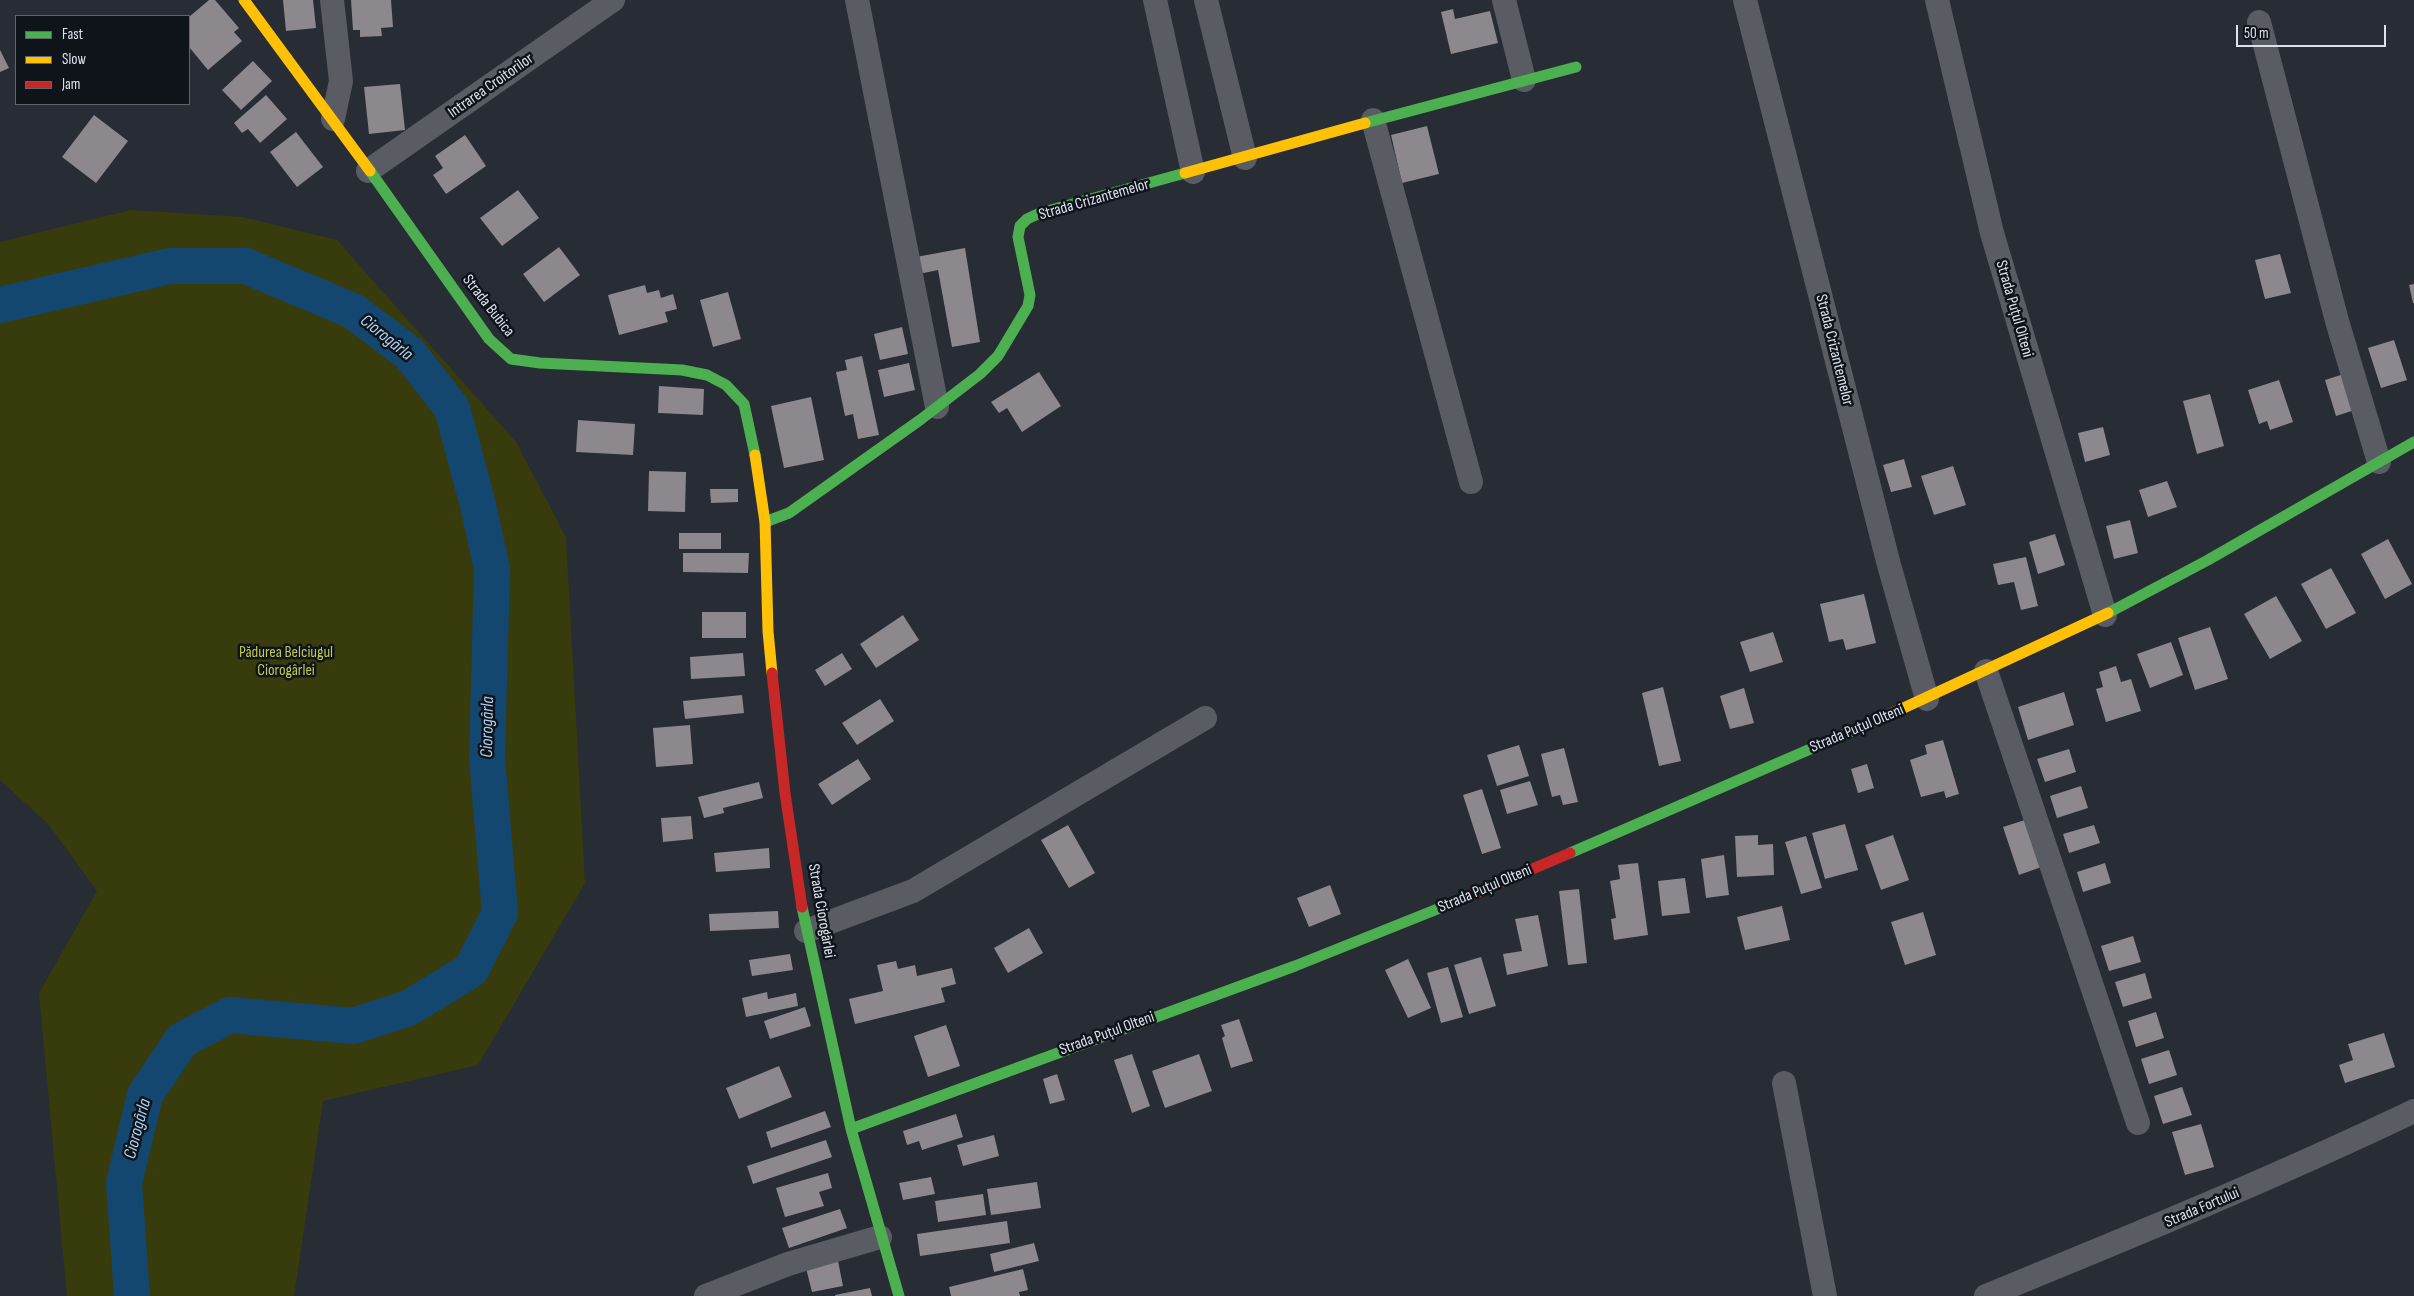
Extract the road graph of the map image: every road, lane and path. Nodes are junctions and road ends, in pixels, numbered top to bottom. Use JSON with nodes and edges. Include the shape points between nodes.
{"nodes":[{"id":1,"x":244,"y":0,"type":"edge"},
{"id":2,"x":332,"y":0,"type":"edge"},
{"id":3,"x":613,"y":0,"type":"edge"},
{"id":4,"x":857,"y":0,"type":"edge"},
{"id":5,"x":1154,"y":0,"type":"edge"},
{"id":6,"x":1206,"y":0,"type":"edge"},
{"id":7,"x":1504,"y":0,"type":"edge"},
{"id":8,"x":1745,"y":0,"type":"edge"},
{"id":9,"x":1937,"y":0,"type":"edge"},
{"id":10,"x":2259,"y":22,"type":"dead end"},
{"id":11,"x":1576,"y":67,"type":"dead end"},
{"id":12,"x":1524,"y":80,"type":"junction"},
{"id":13,"x":333,"y":119,"type":"junction"},
{"id":14,"x":1373,"y":120,"type":"junction"},
{"id":15,"x":1245,"y":158,"type":"junction"},
{"id":16,"x":368,"y":172,"type":"junction"},
{"id":17,"x":1194,"y":172,"type":"junction"},
{"id":18,"x":937,"y":407,"type":"junction"},
{"id":19,"x":2414,"y":442,"type":"edge"},
{"id":20,"x":2379,"y":462,"type":"junction"},
{"id":21,"x":1472,"y":482,"type":"dead end"},
{"id":22,"x":765,"y":522,"type":"junction"},
{"id":23,"x":2105,"y":615,"type":"junction"},
{"id":24,"x":1986,"y":671,"type":"junction"},
{"id":25,"x":1927,"y":699,"type":"junction"},
{"id":26,"x":1205,"y":718,"type":"dead end"},
{"id":27,"x":806,"y":931,"type":"junction"},
{"id":28,"x":1784,"y":1083,"type":"dead end"},
{"id":29,"x":2414,"y":1111,"type":"edge"},
{"id":30,"x":2138,"y":1124,"type":"dead end"},
{"id":31,"x":850,"y":1129,"type":"junction"},
{"id":32,"x":880,"y":1237,"type":"junction"},
{"id":33,"x":2035,"y":1287,"type":"edge"},
{"id":34,"x":706,"y":1296,"type":"edge"},
{"id":35,"x":899,"y":1296,"type":"edge"},
{"id":36,"x":1825,"y":1296,"type":"edge"},
{"id":37,"x":1986,"y":1296,"type":"edge"}],
"edges":[{"from":1,"to":13,"type":"street","name":"Strada Bubica"},
{"from":2,"to":13,"type":"street","via":[[341,80]]},
{"from":3,"to":16,"type":"street","name":"Intrarea Croitorilor"},
{"from":4,"to":18,"type":"street"},
{"from":5,"to":17,"type":"street"},
{"from":6,"to":15,"type":"street"},
{"from":7,"to":12,"type":"street"},
{"from":8,"to":25,"type":"street","name":"Strada Crizantemelor","via":[[1889,565]]},
{"from":9,"to":23,"type":"street","name":"Strada Puțul Olteni","via":[[1992,232]]},
{"from":10,"to":20,"type":"street","via":[[2336,321]]},
{"from":11,"to":12,"type":"street","name":"Strada Crizantemelor"},
{"from":12,"to":14,"type":"street","name":"Strada Crizantemelor"},
{"from":13,"to":16,"type":"street","name":"Strada Bubica"},
{"from":14,"to":15,"type":"street","name":"Strada Crizantemelor"},
{"from":14,"to":21,"type":"street"},
{"from":15,"to":17,"type":"street","name":"Strada Crizantemelor"},
{"from":16,"to":22,"type":"street","name":"Strada Bubica","via":[[489,339],[511,359],[682,370],[707,375],[726,385],[744,404],[752,430]]},
{"from":17,"to":18,"type":"street","name":"Strada Crizantemelor","via":[[1040,213],[1020,226],[1018,236],[1030,295],[1028,306],[998,356]]},
{"from":18,"to":22,"type":"street","name":"Strada Crizantemelor","via":[[789,514]]},
{"from":19,"to":20,"type":"street","name":"Strada Puțul Olteni"},
{"from":20,"to":23,"type":"street","name":"Strada Puțul Olteni"},
{"from":22,"to":27,"type":"street","name":"Strada Ciorogârlei","via":[[768,631],[785,793]]},
{"from":23,"to":24,"type":"street","name":"Strada Puțul Olteni"},
{"from":24,"to":25,"type":"street","name":"Strada Puțul Olteni"},
{"from":24,"to":30,"type":"street"},
{"from":25,"to":31,"type":"street","name":"Strada Puțul Olteni","via":[[1425,915]]},
{"from":26,"to":27,"type":"street","via":[[913,891]]},
{"from":27,"to":31,"type":"street","name":"Strada Ciorogârlei"},
{"from":28,"to":36,"type":"street"},
{"from":29,"to":33,"type":"street","name":"Strada Fortului"},
{"from":31,"to":32,"type":"street","name":"Strada Ciorogârlei"},
{"from":32,"to":34,"type":"street","via":[[788,1264]]},
{"from":32,"to":35,"type":"street","name":"Strada Ciorogârlei"},
{"from":33,"to":37,"type":"street","name":"Strada Fortului"}]}
